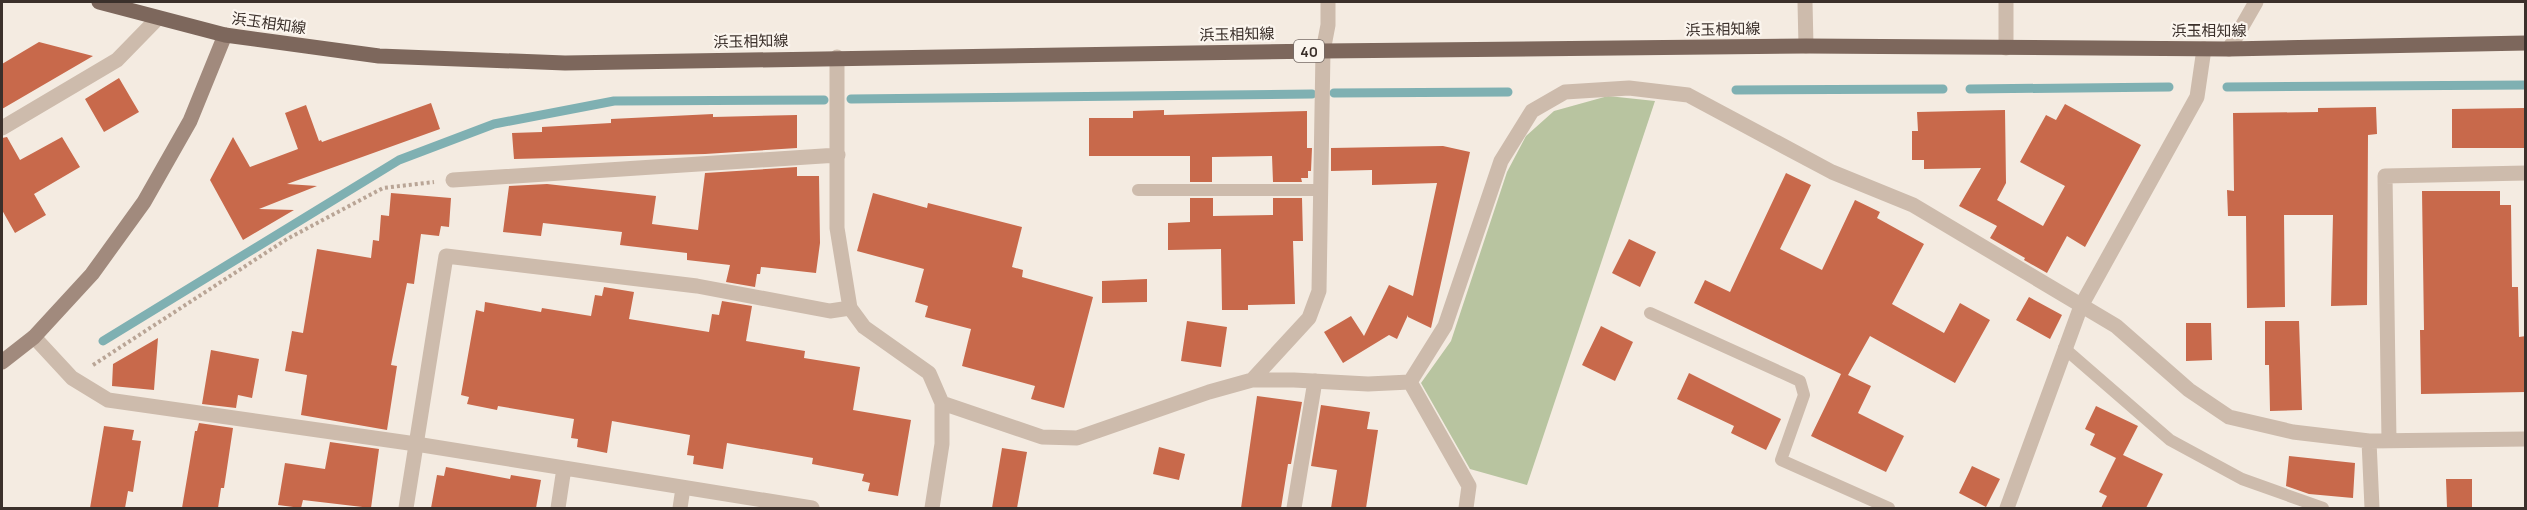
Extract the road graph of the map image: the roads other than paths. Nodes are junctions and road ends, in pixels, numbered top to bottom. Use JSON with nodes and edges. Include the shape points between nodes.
{"nodes":[{"id":1,"x":99,"y":2,"type":"edge"},
{"id":2,"x":1328,"y":2,"type":"edge"},
{"id":3,"x":1805,"y":2,"type":"edge"},
{"id":4,"x":2006,"y":2,"type":"edge"},
{"id":5,"x":2256,"y":2,"type":"edge"},
{"id":6,"x":158,"y":18,"type":"junction"},
{"id":7,"x":225,"y":35,"type":"junction"},
{"id":8,"x":2526,"y":43,"type":"edge"},
{"id":9,"x":1806,"y":46,"type":"junction"},
{"id":10,"x":2006,"y":48,"type":"junction"},
{"id":11,"x":2204,"y":49,"type":"junction"},
{"id":12,"x":2229,"y":49,"type":"junction"},
{"id":13,"x":1323,"y":51,"type":"junction"},
{"id":14,"x":837,"y":57,"type":"junction"},
{"id":15,"x":2,"y":128,"type":"edge"},
{"id":16,"x":838,"y":156,"type":"junction"},
{"id":17,"x":2526,"y":173,"type":"edge"},
{"id":18,"x":453,"y":180,"type":"road end"},
{"id":19,"x":1138,"y":189,"type":"dead end"},
{"id":20,"x":1321,"y":190,"type":"junction"},
{"id":21,"x":2081,"y":306,"type":"junction"},
{"id":22,"x":850,"y":308,"type":"junction"},
{"id":23,"x":1650,"y":313,"type":"dead end"},
{"id":24,"x":34,"y":337,"type":"junction"},
{"id":25,"x":2064,"y":348,"type":"junction"},
{"id":26,"x":2,"y":362,"type":"edge"},
{"id":27,"x":1252,"y":380,"type":"junction"},
{"id":28,"x":1315,"y":381,"type":"junction"},
{"id":29,"x":1410,"y":382,"type":"junction"},
{"id":30,"x":942,"y":403,"type":"junction"},
{"id":31,"x":2526,"y":439,"type":"edge"},
{"id":32,"x":2389,"y":440,"type":"junction"},
{"id":33,"x":2369,"y":441,"type":"junction"},
{"id":34,"x":416,"y":444,"type":"junction"},
{"id":35,"x":564,"y":468,"type":"junction"},
{"id":36,"x":683,"y":488,"type":"junction"},
{"id":37,"x":406,"y":508,"type":"edge"},
{"id":38,"x":558,"y":508,"type":"edge"},
{"id":39,"x":680,"y":508,"type":"edge"},
{"id":40,"x":807,"y":508,"type":"edge"},
{"id":41,"x":932,"y":508,"type":"edge"},
{"id":42,"x":1294,"y":508,"type":"edge"},
{"id":43,"x":1466,"y":508,"type":"edge"},
{"id":44,"x":1889,"y":508,"type":"edge"},
{"id":45,"x":2007,"y":508,"type":"edge"},
{"id":46,"x":2323,"y":508,"type":"edge"},
{"id":47,"x":2372,"y":508,"type":"edge"}],
"edges":[{"from":1,"to":6,"type":"main road","name":"浜玉相知線","number":"40"},
{"from":2,"to":13,"type":"street"},
{"from":3,"to":9,"type":"street"},
{"from":4,"to":10,"type":"street"},
{"from":5,"to":12,"type":"street"},
{"from":6,"to":7,"type":"main road","name":"浜玉相知線","number":"40"},
{"from":6,"to":15,"type":"street","via":[[117,60]]},
{"from":7,"to":14,"type":"main road","name":"浜玉相知線","number":"40","via":[[379,56],[565,63]]},
{"from":7,"to":24,"type":"street","via":[[190,121],[144,202],[92,274]]},
{"from":8,"to":12,"type":"main road","name":"浜玉相知線","number":"40"},
{"from":9,"to":10,"type":"main road","name":"浜玉相知線","number":"40"},
{"from":9,"to":13,"type":"main road","name":"浜玉相知線","number":"40"},
{"from":10,"to":11,"type":"main road","name":"浜玉相知線","number":"40"},
{"from":11,"to":12,"type":"main road","name":"浜玉相知線","number":"40"},
{"from":11,"to":21,"type":"street","via":[[2197,97]]},
{"from":13,"to":14,"type":"main road","name":"浜玉相知線","number":"40"},
{"from":13,"to":20,"type":"street"},
{"from":14,"to":16,"type":"street"},
{"from":16,"to":18,"type":"street"},
{"from":16,"to":22,"type":"street","via":[[837,228]]},
{"from":17,"to":32,"type":"street","via":[[2385,176]]},
{"from":19,"to":20,"type":"lane"},
{"from":20,"to":27,"type":"street","via":[[1319,291],[1309,318]]},
{"from":21,"to":25,"type":"street"},
{"from":21,"to":29,"type":"street","via":[[1913,205],[1832,172],[1688,95],[1629,88],[1565,92],[1532,111],[1502,161],[1445,327]]},
{"from":21,"to":33,"type":"street","via":[[2116,326],[2189,390],[2229,417],[2293,432]]},
{"from":22,"to":30,"type":"street","via":[[864,327],[929,373]]},
{"from":22,"to":34,"type":"street","via":[[831,311],[697,286],[447,256]]},
{"from":23,"to":44,"type":"lane","via":[[1800,381],[1804,395],[1781,460]]},
{"from":24,"to":26,"type":"street"},
{"from":24,"to":34,"type":"street","via":[[72,378],[108,400]]},
{"from":25,"to":45,"type":"street"},
{"from":25,"to":46,"type":"lane","via":[[2170,440],[2242,479]]},
{"from":27,"to":28,"type":"street"},
{"from":27,"to":30,"type":"street","via":[[1077,438],[1042,437]]},
{"from":28,"to":29,"type":"street"},
{"from":28,"to":42,"type":"street"},
{"from":29,"to":43,"type":"street","via":[[1469,486]]},
{"from":30,"to":41,"type":"street","via":[[942,444]]},
{"from":31,"to":32,"type":"street"},
{"from":32,"to":33,"type":"street"},
{"from":33,"to":47,"type":"street"},
{"from":34,"to":35,"type":"street"},
{"from":34,"to":37,"type":"street"},
{"from":35,"to":36,"type":"street"},
{"from":35,"to":38,"type":"street"},
{"from":36,"to":39,"type":"street"},
{"from":36,"to":40,"type":"street"}]}
